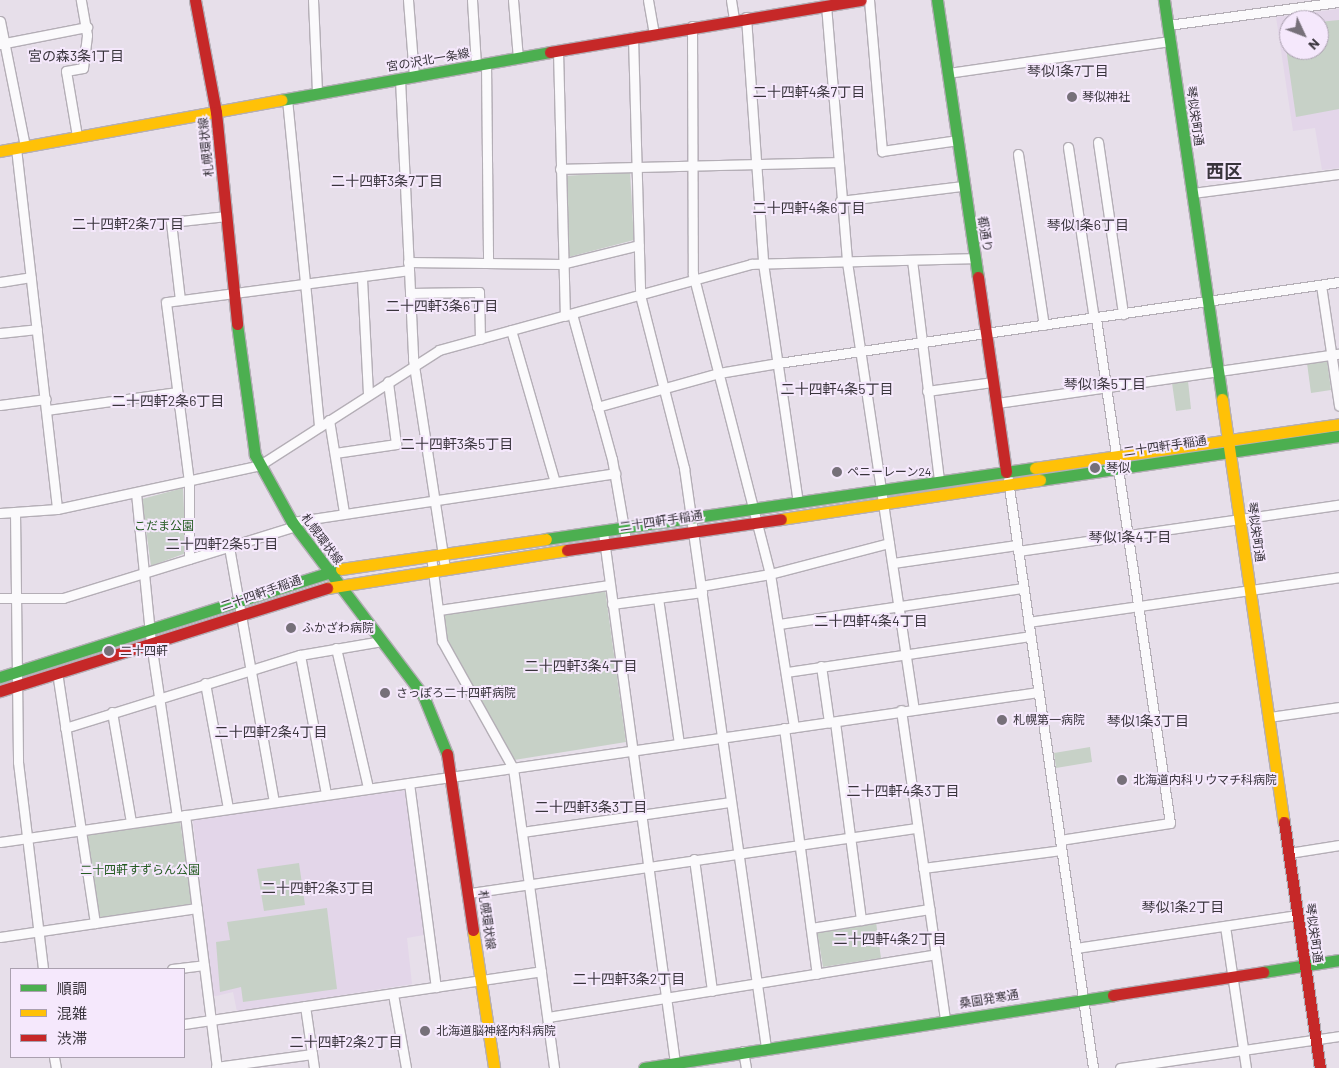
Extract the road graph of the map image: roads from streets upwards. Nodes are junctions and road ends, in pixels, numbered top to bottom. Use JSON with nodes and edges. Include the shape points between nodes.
{"nodes":[{"id":1,"x":81,"y":0,"type":"edge"},
{"id":2,"x":194,"y":0,"type":"edge"},
{"id":3,"x":313,"y":0,"type":"edge"},
{"id":4,"x":408,"y":0,"type":"edge"},
{"id":5,"x":472,"y":0,"type":"edge"},
{"id":6,"x":513,"y":0,"type":"edge"},
{"id":7,"x":648,"y":0,"type":"edge"},
{"id":8,"x":731,"y":0,"type":"edge"},
{"id":9,"x":862,"y":0,"type":"edge"},
{"id":10,"x":869,"y":0,"type":"edge"},
{"id":11,"x":937,"y":0,"type":"edge"},
{"id":12,"x":1164,"y":0,"type":"edge"},
{"id":13,"x":1339,"y":2,"type":"edge"},
{"id":14,"x":826,"y":5,"type":"junction"},
{"id":15,"x":746,"y":17,"type":"junction"},
{"id":16,"x":734,"y":19,"type":"junction"},
{"id":17,"x":0,"y":21,"type":"edge"},
{"id":18,"x":1168,"y":25,"type":"junction"},
{"id":19,"x":692,"y":26,"type":"junction"},
{"id":20,"x":87,"y":27,"type":"junction"},
{"id":21,"x":654,"y":33,"type":"junction"},
{"id":22,"x":633,"y":37,"type":"junction"},
{"id":23,"x":1170,"y":41,"type":"junction"},
{"id":24,"x":2,"y":43,"type":"edge"},
{"id":25,"x":558,"y":51,"type":"junction"},
{"id":26,"x":518,"y":58,"type":"junction"},
{"id":27,"x":481,"y":64,"type":"junction"},
{"id":28,"x":948,"y":73,"type":"junction"},
{"id":29,"x":414,"y":76,"type":"junction"},
{"id":30,"x":400,"y":79,"type":"junction"},
{"id":31,"x":317,"y":93,"type":"junction"},
{"id":32,"x":287,"y":99,"type":"junction"},
{"id":33,"x":216,"y":112,"type":"junction"},
{"id":34,"x":76,"y":136,"type":"junction"},
{"id":35,"x":958,"y":140,"type":"junction"},
{"id":36,"x":1098,"y":142,"type":"dead end"},
{"id":37,"x":1068,"y":146,"type":"dead end"},
{"id":38,"x":21,"y":147,"type":"junction"},
{"id":39,"x":0,"y":151,"type":"edge"},
{"id":40,"x":1018,"y":154,"type":"dead end"},
{"id":41,"x":837,"y":162,"type":"junction"},
{"id":42,"x":757,"y":165,"type":"junction"},
{"id":43,"x":637,"y":167,"type":"junction"},
{"id":44,"x":692,"y":167,"type":"junction"},
{"id":45,"x":560,"y":169,"type":"junction"},
{"id":46,"x":1339,"y":174,"type":"edge"},
{"id":47,"x":963,"y":186,"type":"junction"},
{"id":48,"x":1193,"y":192,"type":"junction"},
{"id":49,"x":840,"y":201,"type":"junction"},
{"id":50,"x":227,"y":216,"type":"junction"},
{"id":51,"x":639,"y":244,"type":"junction"},
{"id":52,"x":975,"y":258,"type":"junction"},
{"id":53,"x":912,"y":260,"type":"junction"},
{"id":54,"x":847,"y":262,"type":"junction"},
{"id":55,"x":488,"y":263,"type":"junction"},
{"id":56,"x":764,"y":263,"type":"junction"},
{"id":57,"x":562,"y":264,"type":"junction"},
{"id":58,"x":408,"y":266,"type":"junction"},
{"id":59,"x":31,"y":277,"type":"junction"},
{"id":60,"x":362,"y":279,"type":"junction"},
{"id":61,"x":695,"y":280,"type":"junction"},
{"id":62,"x":0,"y":282,"type":"edge"},
{"id":63,"x":1339,"y":282,"type":"edge"},
{"id":64,"x":1321,"y":285,"type":"junction"},
{"id":65,"x":305,"y":287,"type":"junction"},
{"id":66,"x":410,"y":292,"type":"junction"},
{"id":67,"x":234,"y":294,"type":"junction"},
{"id":68,"x":640,"y":295,"type":"junction"},
{"id":69,"x":180,"y":300,"type":"junction"},
{"id":70,"x":1208,"y":301,"type":"junction"},
{"id":71,"x":1123,"y":314,"type":"junction"},
{"id":72,"x":568,"y":315,"type":"junction"},
{"id":73,"x":1095,"y":318,"type":"junction"},
{"id":74,"x":1044,"y":325,"type":"junction"},
{"id":75,"x":38,"y":329,"type":"junction"},
{"id":76,"x":511,"y":330,"type":"junction"},
{"id":77,"x":0,"y":333,"type":"edge"},
{"id":78,"x":986,"y":333,"type":"junction"},
{"id":79,"x":480,"y":339,"type":"junction"},
{"id":80,"x":921,"y":342,"type":"junction"},
{"id":81,"x":861,"y":351,"type":"junction"},
{"id":82,"x":1335,"y":355,"type":"edge"},
{"id":83,"x":778,"y":363,"type":"junction"},
{"id":84,"x":415,"y":365,"type":"junction"},
{"id":85,"x":1219,"y":371,"type":"junction"},
{"id":86,"x":719,"y":373,"type":"junction"},
{"id":87,"x":388,"y":382,"type":"junction"},
{"id":88,"x":993,"y":382,"type":"junction"},
{"id":89,"x":664,"y":387,"type":"junction"},
{"id":90,"x":1106,"y":387,"type":"junction"},
{"id":91,"x":927,"y":391,"type":"junction"},
{"id":92,"x":178,"y":392,"type":"junction"},
{"id":93,"x":368,"y":395,"type":"junction"},
{"id":94,"x":46,"y":399,"type":"junction"},
{"id":95,"x":997,"y":403,"type":"junction"},
{"id":96,"x":0,"y":405,"type":"edge"},
{"id":97,"x":1339,"y":406,"type":"edge"},
{"id":98,"x":597,"y":407,"type":"junction"},
{"id":99,"x":48,"y":410,"type":"junction"},
{"id":100,"x":329,"y":420,"type":"junction"},
{"id":101,"x":1339,"y":424,"type":"edge"},
{"id":102,"x":319,"y":426,"type":"junction"},
{"id":103,"x":1339,"y":436,"type":"edge"},
{"id":104,"x":1230,"y":445,"type":"junction"},
{"id":105,"x":335,"y":453,"type":"junction"},
{"id":106,"x":1117,"y":461,"type":"junction"},
{"id":107,"x":260,"y":465,"type":"junction"},
{"id":108,"x":615,"y":473,"type":"junction"},
{"id":109,"x":1007,"y":478,"type":"junction"},
{"id":110,"x":939,"y":481,"type":"junction"},
{"id":111,"x":189,"y":482,"type":"junction"},
{"id":112,"x":555,"y":482,"type":"junction"},
{"id":113,"x":883,"y":489,"type":"junction"},
{"id":114,"x":136,"y":493,"type":"junction"},
{"id":115,"x":435,"y":499,"type":"junction"},
{"id":116,"x":798,"y":502,"type":"junction"},
{"id":117,"x":884,"y":502,"type":"junction"},
{"id":118,"x":1339,"y":505,"type":"edge"},
{"id":119,"x":57,"y":509,"type":"junction"},
{"id":120,"x":752,"y":510,"type":"junction"},
{"id":121,"x":15,"y":512,"type":"junction"},
{"id":122,"x":0,"y":513,"type":"edge"},
{"id":123,"x":344,"y":513,"type":"junction"},
{"id":124,"x":691,"y":518,"type":"junction"},
{"id":125,"x":1240,"y":519,"type":"junction"},
{"id":126,"x":757,"y":521,"type":"junction"},
{"id":127,"x":294,"y":524,"type":"junction"},
{"id":128,"x":693,"y":531,"type":"junction"},
{"id":129,"x":626,"y":534,"type":"junction"},
{"id":130,"x":1126,"y":536,"type":"junction"},
{"id":131,"x":603,"y":537,"type":"junction"},
{"id":132,"x":889,"y":543,"type":"junction"},
{"id":133,"x":229,"y":546,"type":"junction"},
{"id":134,"x":1017,"y":548,"type":"junction"},
{"id":135,"x":443,"y":555,"type":"junction"},
{"id":136,"x":431,"y":556,"type":"junction"},
{"id":137,"x":190,"y":559,"type":"junction"},
{"id":138,"x":893,"y":563,"type":"junction"},
{"id":139,"x":445,"y":567,"type":"junction"},
{"id":140,"x":432,"y":569,"type":"junction"},
{"id":141,"x":329,"y":571,"type":"junction"},
{"id":142,"x":143,"y":573,"type":"junction"},
{"id":143,"x":770,"y":574,"type":"junction"},
{"id":144,"x":1339,"y":577,"type":"edge"},
{"id":145,"x":339,"y":584,"type":"junction"},
{"id":146,"x":610,"y":584,"type":"junction"},
{"id":147,"x":1023,"y":588,"type":"junction"},
{"id":148,"x":701,"y":589,"type":"junction"},
{"id":149,"x":1250,"y":590,"type":"junction"},
{"id":150,"x":16,"y":597,"type":"junction"},
{"id":151,"x":0,"y":598,"type":"edge"},
{"id":152,"x":658,"y":598,"type":"junction"},
{"id":153,"x":241,"y":600,"type":"junction"},
{"id":154,"x":612,"y":604,"type":"junction"},
{"id":155,"x":1138,"y":606,"type":"junction"},
{"id":156,"x":899,"y":607,"type":"junction"},
{"id":157,"x":439,"y":610,"type":"junction"},
{"id":158,"x":242,"y":615,"type":"junction"},
{"id":159,"x":1028,"y":622,"type":"junction"},
{"id":160,"x":779,"y":624,"type":"junction"},
{"id":161,"x":149,"y":630,"type":"junction"},
{"id":162,"x":1030,"y":636,"type":"junction"},
{"id":163,"x":382,"y":641,"type":"junction"},
{"id":164,"x":151,"y":643,"type":"junction"},
{"id":165,"x":336,"y":648,"type":"junction"},
{"id":166,"x":300,"y":654,"type":"junction"},
{"id":167,"x":907,"y":654,"type":"junction"},
{"id":168,"x":821,"y":666,"type":"junction"},
{"id":169,"x":250,"y":670,"type":"junction"},
{"id":170,"x":18,"y":671,"type":"junction"},
{"id":171,"x":57,"y":672,"type":"junction"},
{"id":172,"x":787,"y":672,"type":"junction"},
{"id":173,"x":0,"y":677,"type":"edge"},
{"id":174,"x":205,"y":683,"type":"junction"},
{"id":175,"x":18,"y":685,"type":"junction"},
{"id":176,"x":0,"y":690,"type":"edge"},
{"id":177,"x":1038,"y":692,"type":"junction"},
{"id":178,"x":159,"y":697,"type":"junction"},
{"id":179,"x":1339,"y":707,"type":"edge"},
{"id":180,"x":914,"y":708,"type":"junction"},
{"id":181,"x":901,"y":710,"type":"junction"},
{"id":182,"x":112,"y":712,"type":"junction"},
{"id":183,"x":1269,"y":717,"type":"junction"},
{"id":184,"x":832,"y":722,"type":"junction"},
{"id":185,"x":794,"y":727,"type":"junction"},
{"id":186,"x":65,"y":728,"type":"junction"},
{"id":187,"x":784,"y":728,"type":"junction"},
{"id":188,"x":722,"y":737,"type":"junction"},
{"id":189,"x":679,"y":744,"type":"junction"},
{"id":190,"x":632,"y":750,"type":"junction"},
{"id":191,"x":513,"y":768,"type":"junction"},
{"id":192,"x":453,"y":775,"type":"junction"},
{"id":193,"x":409,"y":783,"type":"junction"},
{"id":194,"x":368,"y":788,"type":"junction"},
{"id":195,"x":326,"y":794,"type":"junction"},
{"id":196,"x":274,"y":802,"type":"junction"},
{"id":197,"x":732,"y":802,"type":"junction"},
{"id":198,"x":228,"y":808,"type":"junction"},
{"id":199,"x":181,"y":815,"type":"junction"},
{"id":200,"x":641,"y":815,"type":"junction"},
{"id":201,"x":131,"y":822,"type":"junction"},
{"id":202,"x":917,"y":828,"type":"junction"},
{"id":203,"x":82,"y":830,"type":"junction"},
{"id":204,"x":522,"y":832,"type":"junction"},
{"id":205,"x":850,"y":837,"type":"junction"},
{"id":206,"x":28,"y":838,"type":"junction"},
{"id":207,"x":0,"y":842,"type":"edge"},
{"id":208,"x":799,"y":844,"type":"junction"},
{"id":209,"x":1060,"y":845,"type":"junction"},
{"id":210,"x":1339,"y":845,"type":"edge"},
{"id":211,"x":739,"y":852,"type":"junction"},
{"id":212,"x":1288,"y":853,"type":"junction"},
{"id":213,"x":694,"y":859,"type":"junction"},
{"id":214,"x":648,"y":866,"type":"junction"},
{"id":215,"x":923,"y":868,"type":"junction"},
{"id":216,"x":529,"y":884,"type":"junction"},
{"id":217,"x":470,"y":893,"type":"junction"},
{"id":218,"x":197,"y":908,"type":"junction"},
{"id":219,"x":929,"y":909,"type":"junction"},
{"id":220,"x":1298,"y":915,"type":"junction"},
{"id":221,"x":861,"y":920,"type":"junction"},
{"id":222,"x":95,"y":923,"type":"junction"},
{"id":223,"x":1225,"y":926,"type":"junction"},
{"id":224,"x":811,"y":928,"type":"junction"},
{"id":225,"x":38,"y":932,"type":"junction"},
{"id":226,"x":0,"y":937,"type":"edge"},
{"id":227,"x":1076,"y":948,"type":"junction"},
{"id":228,"x":935,"y":954,"type":"junction"},
{"id":229,"x":1339,"y":960,"type":"edge"},
{"id":230,"x":204,"y":965,"type":"junction"},
{"id":231,"x":1305,"y":965,"type":"junction"},
{"id":232,"x":43,"y":968,"type":"edge"},
{"id":233,"x":180,"y":968,"type":"edge"},
{"id":234,"x":541,"y":971,"type":"junction"},
{"id":235,"x":818,"y":974,"type":"junction"},
{"id":236,"x":1233,"y":976,"type":"junction"},
{"id":237,"x":482,"y":981,"type":"junction"},
{"id":238,"x":757,"y":984,"type":"junction"},
{"id":239,"x":436,"y":987,"type":"junction"},
{"id":240,"x":712,"y":991,"type":"junction"},
{"id":241,"x":393,"y":994,"type":"junction"},
{"id":242,"x":1082,"y":997,"type":"junction"},
{"id":243,"x":666,"y":998,"type":"junction"},
{"id":244,"x":304,"y":1006,"type":"junction"},
{"id":245,"x":548,"y":1017,"type":"junction"},
{"id":246,"x":210,"y":1020,"type":"junction"},
{"id":247,"x":945,"y":1020,"type":"junction"},
{"id":248,"x":185,"y":1024,"type":"edge"},
{"id":249,"x":1339,"y":1036,"type":"edge"},
{"id":250,"x":1316,"y":1040,"type":"junction"},
{"id":251,"x":766,"y":1048,"type":"junction"},
{"id":252,"x":1244,"y":1049,"type":"junction"},
{"id":253,"x":743,"y":1051,"type":"junction"},
{"id":254,"x":312,"y":1054,"type":"junction"},
{"id":255,"x":675,"y":1063,"type":"junction"},
{"id":256,"x":216,"y":1068,"type":"edge"},
{"id":257,"x":314,"y":1068,"type":"edge"},
{"id":258,"x":406,"y":1068,"type":"edge"},
{"id":259,"x":494,"y":1068,"type":"edge"},
{"id":260,"x":554,"y":1068,"type":"edge"},
{"id":261,"x":649,"y":1068,"type":"edge"},
{"id":262,"x":746,"y":1068,"type":"edge"},
{"id":263,"x":1093,"y":1068,"type":"edge"},
{"id":264,"x":1120,"y":1068,"type":"edge"},
{"id":265,"x":1246,"y":1068,"type":"edge"},
{"id":266,"x":1320,"y":1068,"type":"edge"}],
"edges":[{"from":1,"to":20,"type":"street"},
{"from":2,"to":33,"type":"street","name":"札幌環状線"},
{"from":3,"to":31,"type":"street"},
{"from":4,"to":29,"type":"street"},
{"from":5,"to":27,"type":"street"},
{"from":6,"to":26,"type":"street"},
{"from":7,"to":21,"type":"street"},
{"from":8,"to":16,"type":"street"},
{"from":9,"to":14,"type":"street","name":"宮の沢北一条線"},
{"from":10,"to":35,"type":"street","via":[[882,151]]},
{"from":11,"to":28,"type":"street","name":"都通り"},
{"from":12,"to":18,"type":"street","name":"琴似栄町通"},
{"from":13,"to":18,"type":"street"},
{"from":14,"to":15,"type":"street","name":"宮の沢北一条線"},
{"from":14,"to":41,"type":"street"},
{"from":15,"to":16,"type":"street","name":"宮の沢北一条線"},
{"from":15,"to":42,"type":"street"},
{"from":16,"to":19,"type":"street","name":"宮の沢北一条線"},
{"from":17,"to":24,"type":"street"},
{"from":18,"to":23,"type":"street","name":"琴似栄町通"},
{"from":19,"to":21,"type":"street","name":"宮の沢北一条線"},
{"from":19,"to":44,"type":"street"},
{"from":20,"to":24,"type":"street"},
{"from":20,"to":34,"type":"street","via":[[82,68],[66,71]]},
{"from":21,"to":22,"type":"street","name":"宮の沢北一条線"},
{"from":22,"to":25,"type":"street","name":"宮の沢北一条線"},
{"from":22,"to":43,"type":"street"},
{"from":23,"to":28,"type":"street"},
{"from":23,"to":48,"type":"street","name":"琴似栄町通"},
{"from":24,"to":38,"type":"street"},
{"from":25,"to":26,"type":"street","name":"宮の沢北一条線"},
{"from":25,"to":45,"type":"street"},
{"from":26,"to":27,"type":"street","name":"宮の沢北一条線"},
{"from":27,"to":29,"type":"street","name":"宮の沢北一条線"},
{"from":27,"to":55,"type":"street"},
{"from":28,"to":35,"type":"street","name":"都通り"},
{"from":29,"to":30,"type":"street","name":"宮の沢北一条線"},
{"from":30,"to":31,"type":"street","name":"宮の沢北一条線"},
{"from":30,"to":58,"type":"street"},
{"from":31,"to":32,"type":"street","name":"宮の沢北一条線"},
{"from":32,"to":33,"type":"street","name":"宮の沢北一条線"},
{"from":32,"to":65,"type":"street"},
{"from":33,"to":34,"type":"street","name":"宮の沢北一条線"},
{"from":33,"to":50,"type":"street","name":"札幌環状線"},
{"from":34,"to":38,"type":"street","name":"宮の沢北一条線"},
{"from":35,"to":47,"type":"street","name":"都通り"},
{"from":36,"to":71,"type":"street"},
{"from":37,"to":73,"type":"street"},
{"from":38,"to":39,"type":"street","name":"宮の沢北一条線"},
{"from":38,"to":59,"type":"street"},
{"from":40,"to":74,"type":"street"},
{"from":41,"to":42,"type":"street"},
{"from":41,"to":49,"type":"street"},
{"from":42,"to":44,"type":"street"},
{"from":42,"to":56,"type":"street"},
{"from":43,"to":44,"type":"street"},
{"from":43,"to":45,"type":"street"},
{"from":43,"to":51,"type":"street"},
{"from":44,"to":61,"type":"street"},
{"from":45,"to":57,"type":"street"},
{"from":46,"to":48,"type":"street"},
{"from":47,"to":49,"type":"street"},
{"from":47,"to":52,"type":"street","name":"都通り"},
{"from":48,"to":70,"type":"street","name":"琴似栄町通"},
{"from":49,"to":54,"type":"street"},
{"from":50,"to":67,"type":"street","name":"札幌環状線"},
{"from":50,"to":69,"type":"street","via":[[171,222]]},
{"from":51,"to":57,"type":"street"},
{"from":51,"to":68,"type":"street"},
{"from":52,"to":53,"type":"street"},
{"from":52,"to":78,"type":"street","name":"都通り"},
{"from":53,"to":54,"type":"street"},
{"from":53,"to":80,"type":"street"},
{"from":54,"to":56,"type":"street"},
{"from":54,"to":81,"type":"street"},
{"from":55,"to":57,"type":"street"},
{"from":55,"to":58,"type":"street"},
{"from":56,"to":61,"type":"street"},
{"from":56,"to":83,"type":"street"},
{"from":57,"to":72,"type":"street"},
{"from":58,"to":60,"type":"street"},
{"from":58,"to":66,"type":"street"},
{"from":59,"to":62,"type":"street"},
{"from":59,"to":75,"type":"street"},
{"from":60,"to":65,"type":"street"},
{"from":60,"to":93,"type":"street"},
{"from":61,"to":68,"type":"street"},
{"from":61,"to":86,"type":"street"},
{"from":63,"to":64,"type":"street"},
{"from":64,"to":70,"type":"street"},
{"from":64,"to":82,"type":"street"},
{"from":65,"to":67,"type":"street"},
{"from":65,"to":102,"type":"street"},
{"from":66,"to":79,"type":"street","via":[[480,292]]},
{"from":66,"to":84,"type":"street"},
{"from":67,"to":69,"type":"street"},
{"from":67,"to":107,"type":"street","name":"札幌環状線","via":[[247,421]]},
{"from":68,"to":72,"type":"street"},
{"from":68,"to":89,"type":"street"},
{"from":69,"to":92,"type":"street","via":[[166,302]]},
{"from":70,"to":71,"type":"street"},
{"from":70,"to":85,"type":"street","name":"琴似栄町通"},
{"from":71,"to":73,"type":"street"},
{"from":72,"to":76,"type":"street"},
{"from":72,"to":98,"type":"street"},
{"from":73,"to":74,"type":"street"},
{"from":73,"to":90,"type":"street"},
{"from":74,"to":78,"type":"street"},
{"from":75,"to":77,"type":"street"},
{"from":75,"to":94,"type":"street"},
{"from":76,"to":79,"type":"street"},
{"from":76,"to":112,"type":"street"},
{"from":78,"to":80,"type":"street"},
{"from":78,"to":88,"type":"street","name":"都通り"},
{"from":79,"to":84,"type":"street","via":[[439,350]]},
{"from":80,"to":81,"type":"street"},
{"from":80,"to":91,"type":"street"},
{"from":81,"to":83,"type":"street"},
{"from":81,"to":113,"type":"street"},
{"from":82,"to":85,"type":"street"},
{"from":82,"to":97,"type":"street"},
{"from":83,"to":86,"type":"street"},
{"from":83,"to":116,"type":"street"},
{"from":84,"to":87,"type":"street"},
{"from":84,"to":115,"type":"street"},
{"from":85,"to":90,"type":"street"},
{"from":85,"to":104,"type":"street","name":"琴似栄町通"},
{"from":86,"to":89,"type":"street"},
{"from":86,"to":120,"type":"street"},
{"from":87,"to":93,"type":"street"},
{"from":87,"to":105,"type":"street","via":[[396,444]]},
{"from":88,"to":91,"type":"street"},
{"from":88,"to":95,"type":"street","name":"都通り"},
{"from":89,"to":98,"type":"street"},
{"from":89,"to":124,"type":"street","via":[[684,468]]},
{"from":90,"to":95,"type":"street"},
{"from":90,"to":106,"type":"street"},
{"from":91,"to":110,"type":"street"},
{"from":92,"to":99,"type":"street"},
{"from":92,"to":111,"type":"street"},
{"from":93,"to":100,"type":"street"},
{"from":94,"to":96,"type":"street"},
{"from":94,"to":99,"type":"street"},
{"from":95,"to":109,"type":"street","name":"都通り"},
{"from":98,"to":108,"type":"street"},
{"from":99,"to":119,"type":"street"},
{"from":100,"to":102,"type":"street"},
{"from":100,"to":105,"type":"street"},
{"from":101,"to":104,"type":"street","name":"二十四軒手稲通"},
{"from":102,"to":107,"type":"street"},
{"from":103,"to":104,"type":"street","name":"二十四軒手稲通"},
{"from":104,"to":106,"type":"street","name":"二十四軒手稲通"},
{"from":104,"to":125,"type":"street","name":"琴似栄町通"},
{"from":105,"to":123,"type":"street"},
{"from":106,"to":109,"type":"street","name":"二十四軒手稲通"},
{"from":106,"to":130,"type":"street"},
{"from":107,"to":111,"type":"street"},
{"from":107,"to":127,"type":"street","name":"札幌環状線"},
{"from":108,"to":112,"type":"street"},
{"from":108,"to":129,"type":"street"},
{"from":109,"to":110,"type":"street","name":"二十四軒手稲通"},
{"from":109,"to":117,"type":"street","name":"二十四軒手稲通"},
{"from":109,"to":134,"type":"street"},
{"from":110,"to":113,"type":"street","name":"二十四軒手稲通"},
{"from":111,"to":114,"type":"street"},
{"from":111,"to":137,"type":"street"},
{"from":112,"to":115,"type":"street"},
{"from":113,"to":116,"type":"street","name":"二十四軒手稲通"},
{"from":113,"to":117,"type":"street"},
{"from":114,"to":119,"type":"street"},
{"from":114,"to":142,"type":"street"},
{"from":115,"to":123,"type":"street"},
{"from":115,"to":135,"type":"street"},
{"from":116,"to":120,"type":"street","name":"二十四軒手稲通"},
{"from":117,"to":126,"type":"street","name":"二十四軒手稲通"},
{"from":117,"to":132,"type":"street"},
{"from":118,"to":125,"type":"street"},
{"from":119,"to":121,"type":"street"},
{"from":120,"to":124,"type":"street","name":"二十四軒手稲通"},
{"from":120,"to":126,"type":"street"},
{"from":121,"to":122,"type":"street"},
{"from":121,"to":150,"type":"street"},
{"from":123,"to":127,"type":"street"},
{"from":124,"to":128,"type":"street"},
{"from":124,"to":129,"type":"street","name":"二十四軒手稲通"},
{"from":125,"to":130,"type":"street"},
{"from":125,"to":149,"type":"street","name":"琴似栄町通"},
{"from":126,"to":128,"type":"street","name":"二十四軒手稲通"},
{"from":126,"to":143,"type":"street"},
{"from":127,"to":133,"type":"street"},
{"from":127,"to":141,"type":"street","name":"札幌環状線"},
{"from":128,"to":129,"type":"street","name":"二十四軒手稲通"},
{"from":128,"to":148,"type":"street"},
{"from":129,"to":131,"type":"street","name":"二十四軒手稲通"},
{"from":130,"to":134,"type":"street"},
{"from":130,"to":155,"type":"street"},
{"from":131,"to":135,"type":"street","name":"二十四軒手稲通"},
{"from":131,"to":139,"type":"street","name":"二十四軒手稲通"},
{"from":131,"to":146,"type":"street"},
{"from":132,"to":138,"type":"street"},
{"from":132,"to":143,"type":"street"},
{"from":133,"to":137,"type":"street"},
{"from":133,"to":153,"type":"street"},
{"from":134,"to":138,"type":"street"},
{"from":134,"to":147,"type":"street"},
{"from":135,"to":136,"type":"street","name":"二十四軒手稲通"},
{"from":135,"to":139,"type":"street"},
{"from":136,"to":140,"type":"street"},
{"from":136,"to":141,"type":"street","name":"二十四軒手稲通"},
{"from":137,"to":142,"type":"street"},
{"from":138,"to":156,"type":"street"},
{"from":139,"to":140,"type":"street","name":"二十四軒手稲通"},
{"from":140,"to":145,"type":"street","name":"二十四軒手稲通"},
{"from":140,"to":157,"type":"street"},
{"from":141,"to":145,"type":"street","name":"札幌環状線"},
{"from":141,"to":153,"type":"street","name":"二十四軒手稲通"},
{"from":142,"to":150,"type":"street","via":[[63,598]]},
{"from":142,"to":161,"type":"street"},
{"from":143,"to":148,"type":"street"},
{"from":143,"to":160,"type":"street"},
{"from":144,"to":149,"type":"street"},
{"from":145,"to":158,"type":"street","name":"二十四軒手稲通"},
{"from":145,"to":163,"type":"street","name":"札幌環状線"},
{"from":146,"to":154,"type":"street"},
{"from":146,"to":157,"type":"street"},
{"from":147,"to":156,"type":"street"},
{"from":147,"to":159,"type":"street"},
{"from":148,"to":152,"type":"street"},
{"from":148,"to":188,"type":"street"},
{"from":149,"to":155,"type":"street"},
{"from":149,"to":183,"type":"street","name":"琴似栄町通"},
{"from":150,"to":151,"type":"street"},
{"from":150,"to":170,"type":"street"},
{"from":152,"to":154,"type":"street"},
{"from":152,"to":189,"type":"street"},
{"from":153,"to":158,"type":"street"},
{"from":153,"to":161,"type":"street","name":"二十四軒手稲通"},
{"from":154,"to":190,"type":"street"},
{"from":155,"to":159,"type":"street"},
{"from":155,"to":209,"type":"street","via":[[1170,823]]},
{"from":156,"to":160,"type":"street"},
{"from":156,"to":167,"type":"street"},
{"from":157,"to":191,"type":"street","via":[[442,641]]},
{"from":158,"to":164,"type":"street","name":"二十四軒手稲通"},
{"from":158,"to":169,"type":"street"},
{"from":159,"to":162,"type":"street"},
{"from":160,"to":172,"type":"street"},
{"from":161,"to":164,"type":"street"},
{"from":161,"to":170,"type":"street","name":"二十四軒手稲通"},
{"from":162,"to":167,"type":"street"},
{"from":162,"to":177,"type":"street"},
{"from":163,"to":165,"type":"street"},
{"from":163,"to":192,"type":"street","name":"札幌環状線","via":[[433,714]]},
{"from":164,"to":171,"type":"street","name":"二十四軒手稲通"},
{"from":164,"to":178,"type":"street"},
{"from":165,"to":166,"type":"street"},
{"from":165,"to":194,"type":"street"},
{"from":166,"to":169,"type":"street"},
{"from":166,"to":195,"type":"street"},
{"from":167,"to":168,"type":"street"},
{"from":167,"to":180,"type":"street"},
{"from":168,"to":172,"type":"street"},
{"from":168,"to":184,"type":"street"},
{"from":169,"to":174,"type":"street"},
{"from":169,"to":196,"type":"street"},
{"from":170,"to":173,"type":"street","name":"二十四軒手稲通"},
{"from":170,"to":175,"type":"street"},
{"from":171,"to":175,"type":"street","name":"二十四軒手稲通"},
{"from":171,"to":186,"type":"street"},
{"from":172,"to":185,"type":"street"},
{"from":174,"to":178,"type":"street"},
{"from":174,"to":198,"type":"street"},
{"from":175,"to":176,"type":"street","name":"二十四軒手稲通"},
{"from":175,"to":206,"type":"street","via":[[18,762]]},
{"from":177,"to":180,"type":"street"},
{"from":177,"to":209,"type":"street"},
{"from":178,"to":182,"type":"street"},
{"from":178,"to":199,"type":"street"},
{"from":179,"to":183,"type":"street"},
{"from":180,"to":181,"type":"street"},
{"from":181,"to":184,"type":"street"},
{"from":181,"to":202,"type":"street"},
{"from":182,"to":186,"type":"street"},
{"from":182,"to":201,"type":"street"},
{"from":183,"to":212,"type":"street","name":"琴似栄町通"},
{"from":184,"to":185,"type":"street"},
{"from":184,"to":205,"type":"street"},
{"from":185,"to":187,"type":"street"},
{"from":186,"to":203,"type":"street"},
{"from":187,"to":188,"type":"street"},
{"from":187,"to":208,"type":"street"},
{"from":188,"to":189,"type":"street"},
{"from":188,"to":197,"type":"street"},
{"from":189,"to":190,"type":"street"},
{"from":190,"to":191,"type":"street"},
{"from":190,"to":200,"type":"street"},
{"from":191,"to":192,"type":"street"},
{"from":191,"to":204,"type":"street"},
{"from":192,"to":193,"type":"street"},
{"from":192,"to":217,"type":"street","name":"札幌環状線"},
{"from":193,"to":194,"type":"street"},
{"from":193,"to":239,"type":"street"},
{"from":194,"to":195,"type":"street"},
{"from":195,"to":196,"type":"street"},
{"from":196,"to":198,"type":"street"},
{"from":197,"to":200,"type":"street"},
{"from":197,"to":211,"type":"street"},
{"from":198,"to":199,"type":"street"},
{"from":199,"to":201,"type":"street"},
{"from":199,"to":218,"type":"street"},
{"from":200,"to":204,"type":"street"},
{"from":200,"to":214,"type":"street"},
{"from":201,"to":203,"type":"street"},
{"from":202,"to":205,"type":"street"},
{"from":202,"to":215,"type":"street"},
{"from":203,"to":206,"type":"street"},
{"from":203,"to":222,"type":"street"},
{"from":204,"to":216,"type":"street"},
{"from":205,"to":208,"type":"street"},
{"from":205,"to":221,"type":"street"},
{"from":206,"to":207,"type":"street"},
{"from":206,"to":225,"type":"street"},
{"from":208,"to":211,"type":"street"},
{"from":208,"to":224,"type":"street"},
{"from":209,"to":215,"type":"street"},
{"from":209,"to":227,"type":"street"},
{"from":210,"to":212,"type":"street"},
{"from":211,"to":213,"type":"street"},
{"from":211,"to":238,"type":"street"},
{"from":212,"to":220,"type":"street","name":"琴似栄町通"},
{"from":213,"to":214,"type":"street"},
{"from":213,"to":240,"type":"street"},
{"from":214,"to":216,"type":"street"},
{"from":214,"to":243,"type":"street"},
{"from":215,"to":219,"type":"street"},
{"from":216,"to":217,"type":"street"},
{"from":216,"to":234,"type":"street"},
{"from":217,"to":237,"type":"street","name":"札幌環状線"},
{"from":218,"to":222,"type":"street"},
{"from":218,"to":230,"type":"street"},
{"from":219,"to":221,"type":"street"},
{"from":219,"to":228,"type":"street"},
{"from":220,"to":223,"type":"street"},
{"from":220,"to":231,"type":"street","name":"琴似栄町通"},
{"from":221,"to":224,"type":"street"},
{"from":222,"to":225,"type":"street"},
{"from":223,"to":227,"type":"street"},
{"from":223,"to":236,"type":"street"},
{"from":224,"to":235,"type":"street"},
{"from":225,"to":226,"type":"street"},
{"from":225,"to":232,"type":"street"},
{"from":227,"to":242,"type":"street"},
{"from":228,"to":235,"type":"street"},
{"from":228,"to":247,"type":"street"},
{"from":229,"to":231,"type":"street","name":"桑園発寒通"},
{"from":230,"to":233,"type":"street"},
{"from":230,"to":246,"type":"street"},
{"from":231,"to":236,"type":"street","name":"桑園発寒通"},
{"from":231,"to":250,"type":"street","name":"琴似栄町通"},
{"from":234,"to":237,"type":"street"},
{"from":234,"to":245,"type":"street"},
{"from":235,"to":238,"type":"street"},
{"from":236,"to":242,"type":"street","name":"桑園発寒通"},
{"from":236,"to":252,"type":"street"},
{"from":237,"to":239,"type":"street"},
{"from":237,"to":259,"type":"street","name":"札幌環状線"},
{"from":238,"to":240,"type":"street"},
{"from":238,"to":251,"type":"street"},
{"from":239,"to":241,"type":"street"},
{"from":240,"to":243,"type":"street"},
{"from":241,"to":244,"type":"street"},
{"from":241,"to":258,"type":"street"},
{"from":242,"to":247,"type":"street","name":"桑園発寒通"},
{"from":242,"to":263,"type":"street"},
{"from":243,"to":245,"type":"street"},
{"from":243,"to":255,"type":"street"},
{"from":244,"to":246,"type":"street"},
{"from":244,"to":254,"type":"street"},
{"from":245,"to":260,"type":"street"},
{"from":246,"to":248,"type":"street"},
{"from":246,"to":256,"type":"street"},
{"from":247,"to":251,"type":"street","name":"桑園発寒通"},
{"from":249,"to":250,"type":"street"},
{"from":250,"to":252,"type":"street"},
{"from":250,"to":266,"type":"street","name":"琴似栄町通"},
{"from":251,"to":253,"type":"street","name":"桑園発寒通"},
{"from":252,"to":264,"type":"street"},
{"from":252,"to":265,"type":"street"},
{"from":253,"to":255,"type":"street","name":"桑園発寒通"},
{"from":253,"to":262,"type":"street"},
{"from":254,"to":256,"type":"street"},
{"from":254,"to":257,"type":"street"},
{"from":255,"to":261,"type":"street","name":"桑園発寒通"}]}
